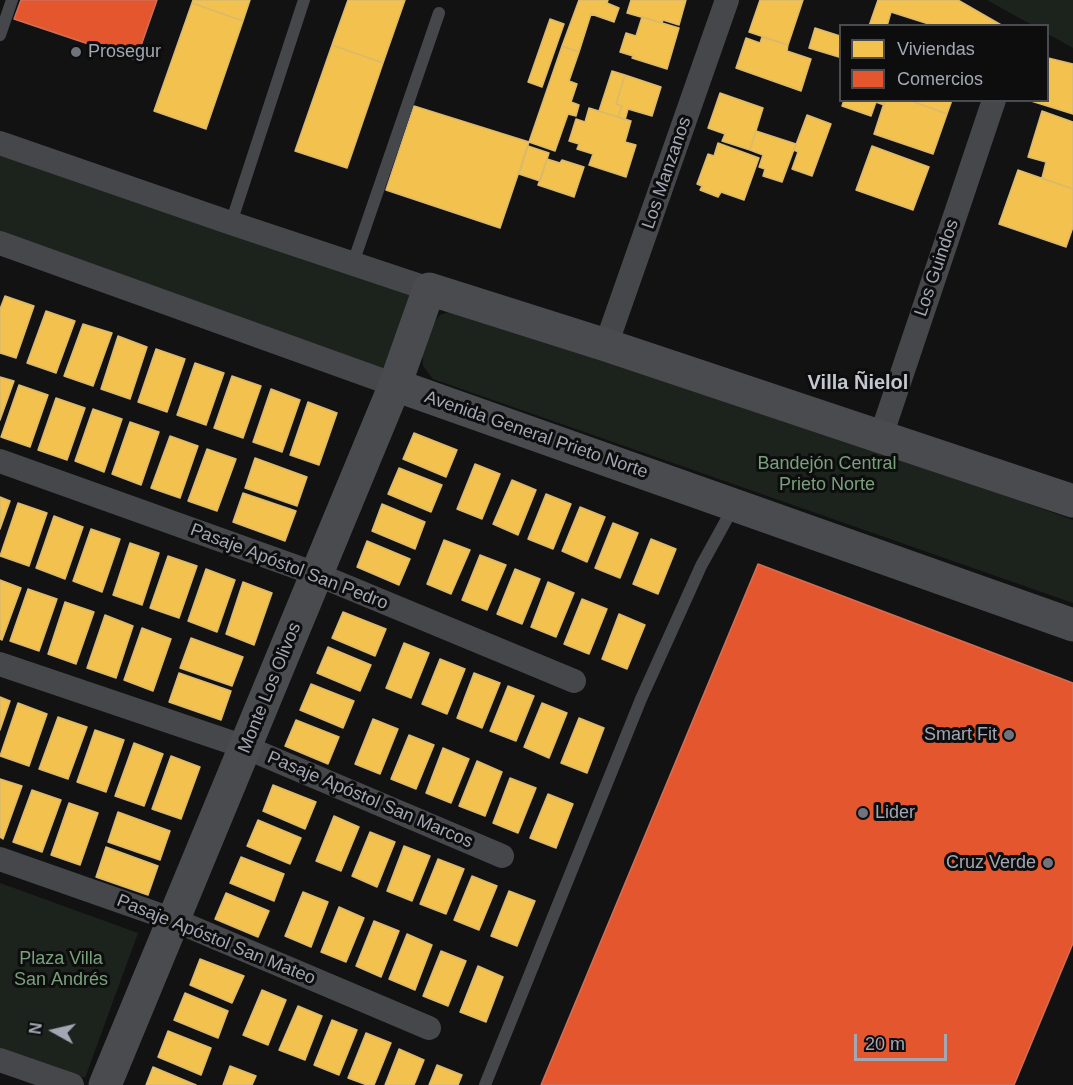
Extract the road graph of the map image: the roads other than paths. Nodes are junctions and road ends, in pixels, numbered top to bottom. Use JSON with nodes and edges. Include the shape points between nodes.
{"nodes":[{"id":1,"x":12,"y":0,"type":"edge"},
{"id":2,"x":304,"y":0,"type":"edge"},
{"id":3,"x":727,"y":0,"type":"edge"},
{"id":4,"x":439,"y":13,"type":"dead end"},
{"id":5,"x":0,"y":35,"type":"edge"},
{"id":6,"x":993,"y":102,"type":"edge"},
{"id":7,"x":0,"y":143,"type":"edge"},
{"id":8,"x":231,"y":223,"type":"junction"},
{"id":9,"x":0,"y":243,"type":"edge"},
{"id":10,"x":353,"y":263,"type":"junction"},
{"id":11,"x":429,"y":288,"type":"junction"},
{"id":12,"x":606,"y":345,"type":"junction"},
{"id":13,"x":395,"y":385,"type":"junction"},
{"id":14,"x":881,"y":436,"type":"junction"},
{"id":15,"x":0,"y":461,"type":"edge"},
{"id":16,"x":1073,"y":501,"type":"edge"},
{"id":17,"x":735,"y":505,"type":"junction"},
{"id":18,"x":316,"y":574,"type":"junction"},
{"id":19,"x":1073,"y":625,"type":"edge"},
{"id":20,"x":0,"y":664,"type":"edge"},
{"id":21,"x":574,"y":681,"type":"dead end"},
{"id":22,"x":245,"y":747,"type":"junction"},
{"id":23,"x":502,"y":856,"type":"dead end"},
{"id":24,"x":0,"y":859,"type":"edge"},
{"id":25,"x":174,"y":920,"type":"junction"},
{"id":26,"x":429,"y":1029,"type":"dead end"},
{"id":27,"x":0,"y":1060,"type":"edge"},
{"id":28,"x":72,"y":1085,"type":"edge"},
{"id":29,"x":105,"y":1085,"type":"edge"},
{"id":30,"x":485,"y":1085,"type":"edge"}],
"edges":[{"from":1,"to":5,"type":"lane"},
{"from":2,"to":8,"type":"lane"},
{"from":3,"to":12,"type":"street","name":"Los Manzanos"},
{"from":4,"to":10,"type":"lane"},
{"from":6,"to":14,"type":"street","name":"Los Guindos"},
{"from":7,"to":8,"type":"street"},
{"from":8,"to":10,"type":"street"},
{"from":9,"to":13,"type":"street","name":"Avenida General Prieto Norte"},
{"from":10,"to":11,"type":"street"},
{"from":11,"to":12,"type":"street"},
{"from":11,"to":13,"type":"street","name":"Monte Los Olivos"},
{"from":12,"to":14,"type":"street"},
{"from":13,"to":17,"type":"street","name":"Avenida General Prieto Norte"},
{"from":13,"to":18,"type":"street","name":"Monte Los Olivos"},
{"from":14,"to":16,"type":"street"},
{"from":15,"to":18,"type":"street","name":"Pasaje Apóstol San Pedro"},
{"from":17,"to":19,"type":"street","name":"Avenida General Prieto Norte"},
{"from":17,"to":30,"type":"lane","via":[[701,566],[641,699]]},
{"from":18,"to":21,"type":"street","name":"Pasaje Apóstol San Pedro"},
{"from":18,"to":22,"type":"street","name":"Monte Los Olivos"},
{"from":20,"to":22,"type":"street","name":"Pasaje Apóstol San Marcos"},
{"from":22,"to":23,"type":"street","name":"Pasaje Apóstol San Marcos"},
{"from":22,"to":25,"type":"street","name":"Monte Los Olivos"},
{"from":24,"to":25,"type":"street","name":"Pasaje Apóstol San Mateo"},
{"from":25,"to":26,"type":"street","name":"Pasaje Apóstol San Mateo"},
{"from":25,"to":29,"type":"street","name":"Monte Los Olivos"},
{"from":27,"to":28,"type":"street"}]}
